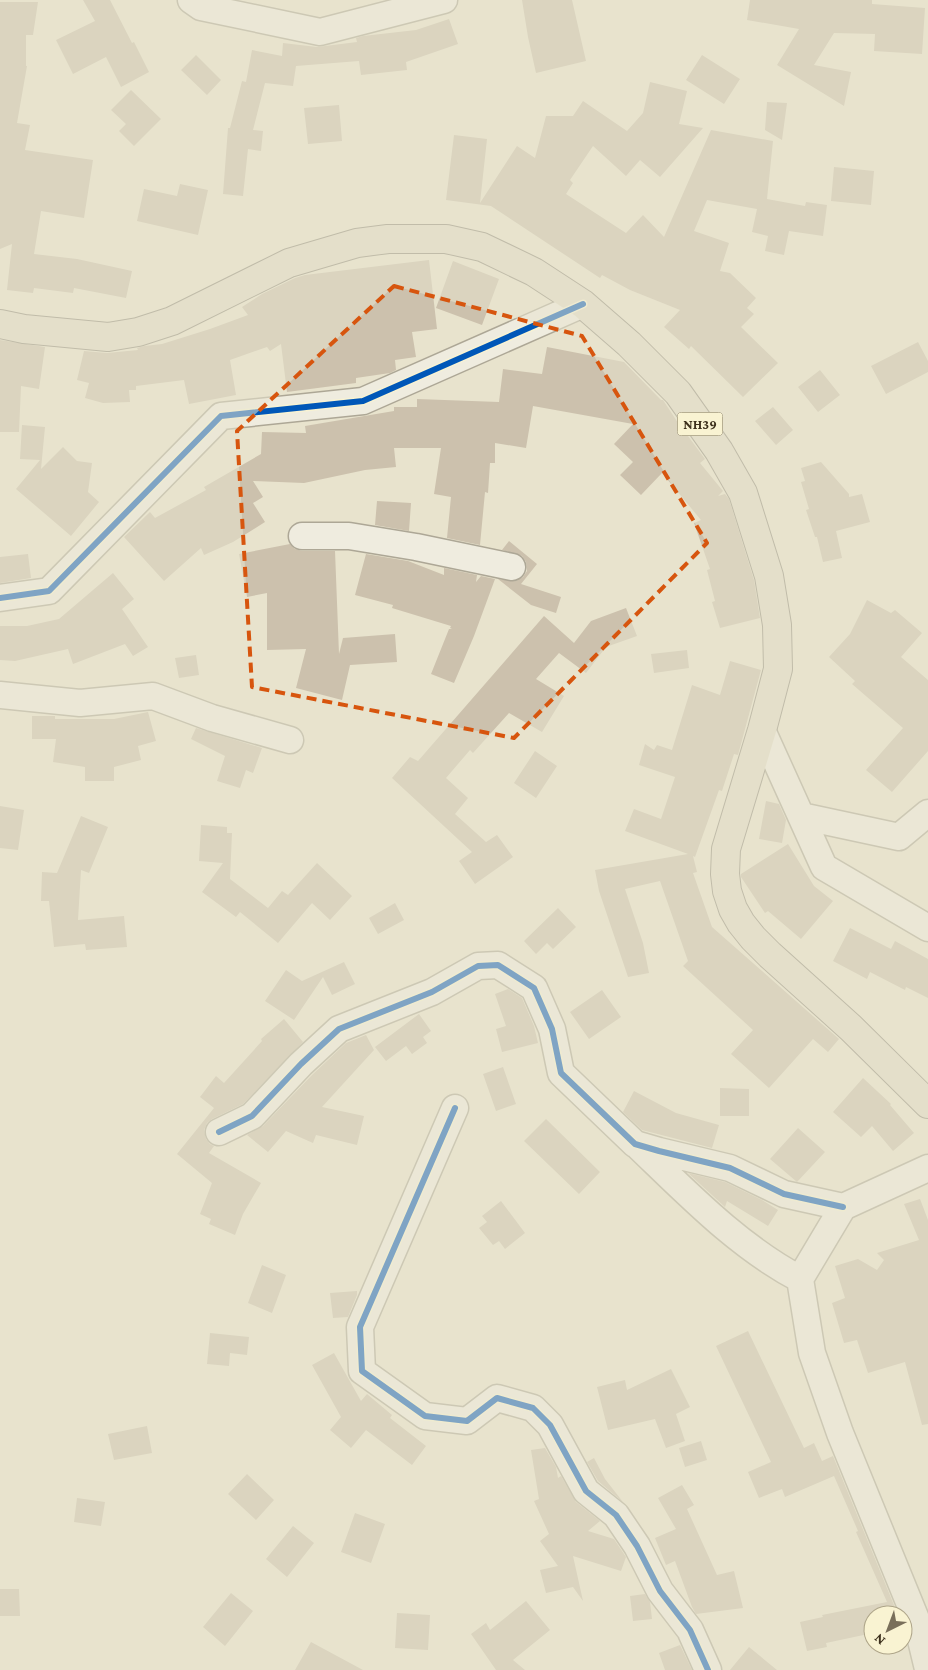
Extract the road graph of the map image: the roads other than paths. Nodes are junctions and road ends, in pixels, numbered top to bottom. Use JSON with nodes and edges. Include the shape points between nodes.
{"nodes":[{"id":1,"x":191,"y":0,"type":"edge"},
{"id":2,"x":444,"y":0,"type":"edge"},
{"id":3,"x":583,"y":304,"type":"junction"},
{"id":4,"x":0,"y":324,"type":"edge"},
{"id":5,"x":302,"y":536,"type":"dead end"},
{"id":6,"x":512,"y":567,"type":"dead end"},
{"id":7,"x":0,"y":598,"type":"edge"},
{"id":8,"x":0,"y":695,"type":"edge"},
{"id":9,"x":762,"y":730,"type":"junction"},
{"id":10,"x":290,"y":740,"type":"dead end"},
{"id":11,"x":928,"y":814,"type":"edge"},
{"id":12,"x":801,"y":816,"type":"junction"},
{"id":13,"x":928,"y":928,"type":"edge"},
{"id":14,"x":928,"y":1104,"type":"edge"},
{"id":15,"x":455,"y":1108,"type":"dead end"},
{"id":16,"x":219,"y":1132,"type":"dead end"},
{"id":17,"x":635,"y":1144,"type":"junction"},
{"id":18,"x":928,"y":1168,"type":"edge"},
{"id":19,"x":842,"y":1207,"type":"junction"},
{"id":20,"x":800,"y":1279,"type":"junction"},
{"id":21,"x":708,"y":1670,"type":"edge"},
{"id":22,"x":928,"y":1670,"type":"edge"}],
"edges":[{"from":1,"to":2,"type":"street","via":[[201,8],[320,32]]},
{"from":3,"to":4,"type":"highway","number":"NH39","via":[[534,272],[482,247],[446,240],[388,239],[357,243],[289,263],[172,321],[138,332],[108,337]]},
{"from":3,"to":7,"type":"street","via":[[363,401],[221,416],[48,591]]},
{"from":3,"to":9,"type":"highway","number":"NH39","via":[[678,393],[743,492],[769,576],[777,625],[778,669]]},
{"from":5,"to":6,"type":"street","via":[[349,536]]},
{"from":8,"to":10,"type":"street","via":[[80,702],[153,696],[212,718]]},
{"from":9,"to":12,"type":"street"},
{"from":9,"to":14,"type":"highway","number":"NH39","via":[[726,849],[725,874],[733,909],[747,931],[770,955]]},
{"from":11,"to":12,"type":"street","via":[[899,837]]},
{"from":12,"to":13,"type":"street","via":[[824,867]]},
{"from":15,"to":21,"type":"street","via":[[360,1328],[362,1371],[424,1416],[467,1421],[497,1398],[533,1408],[550,1425],[586,1492],[616,1515],[638,1546],[660,1591],[690,1630]]},
{"from":16,"to":17,"type":"street","via":[[252,1116],[301,1064],[340,1029],[432,992],[478,966],[498,965],[534,988],[552,1029],[561,1073]]},
{"from":17,"to":19,"type":"street","via":[[730,1168],[784,1194]]},
{"from":17,"to":20,"type":"street","via":[[711,1214],[781,1269]]},
{"from":18,"to":19,"type":"street"},
{"from":19,"to":20,"type":"street"},
{"from":20,"to":22,"type":"street","via":[[812,1353],[840,1433],[916,1619]]}]}
